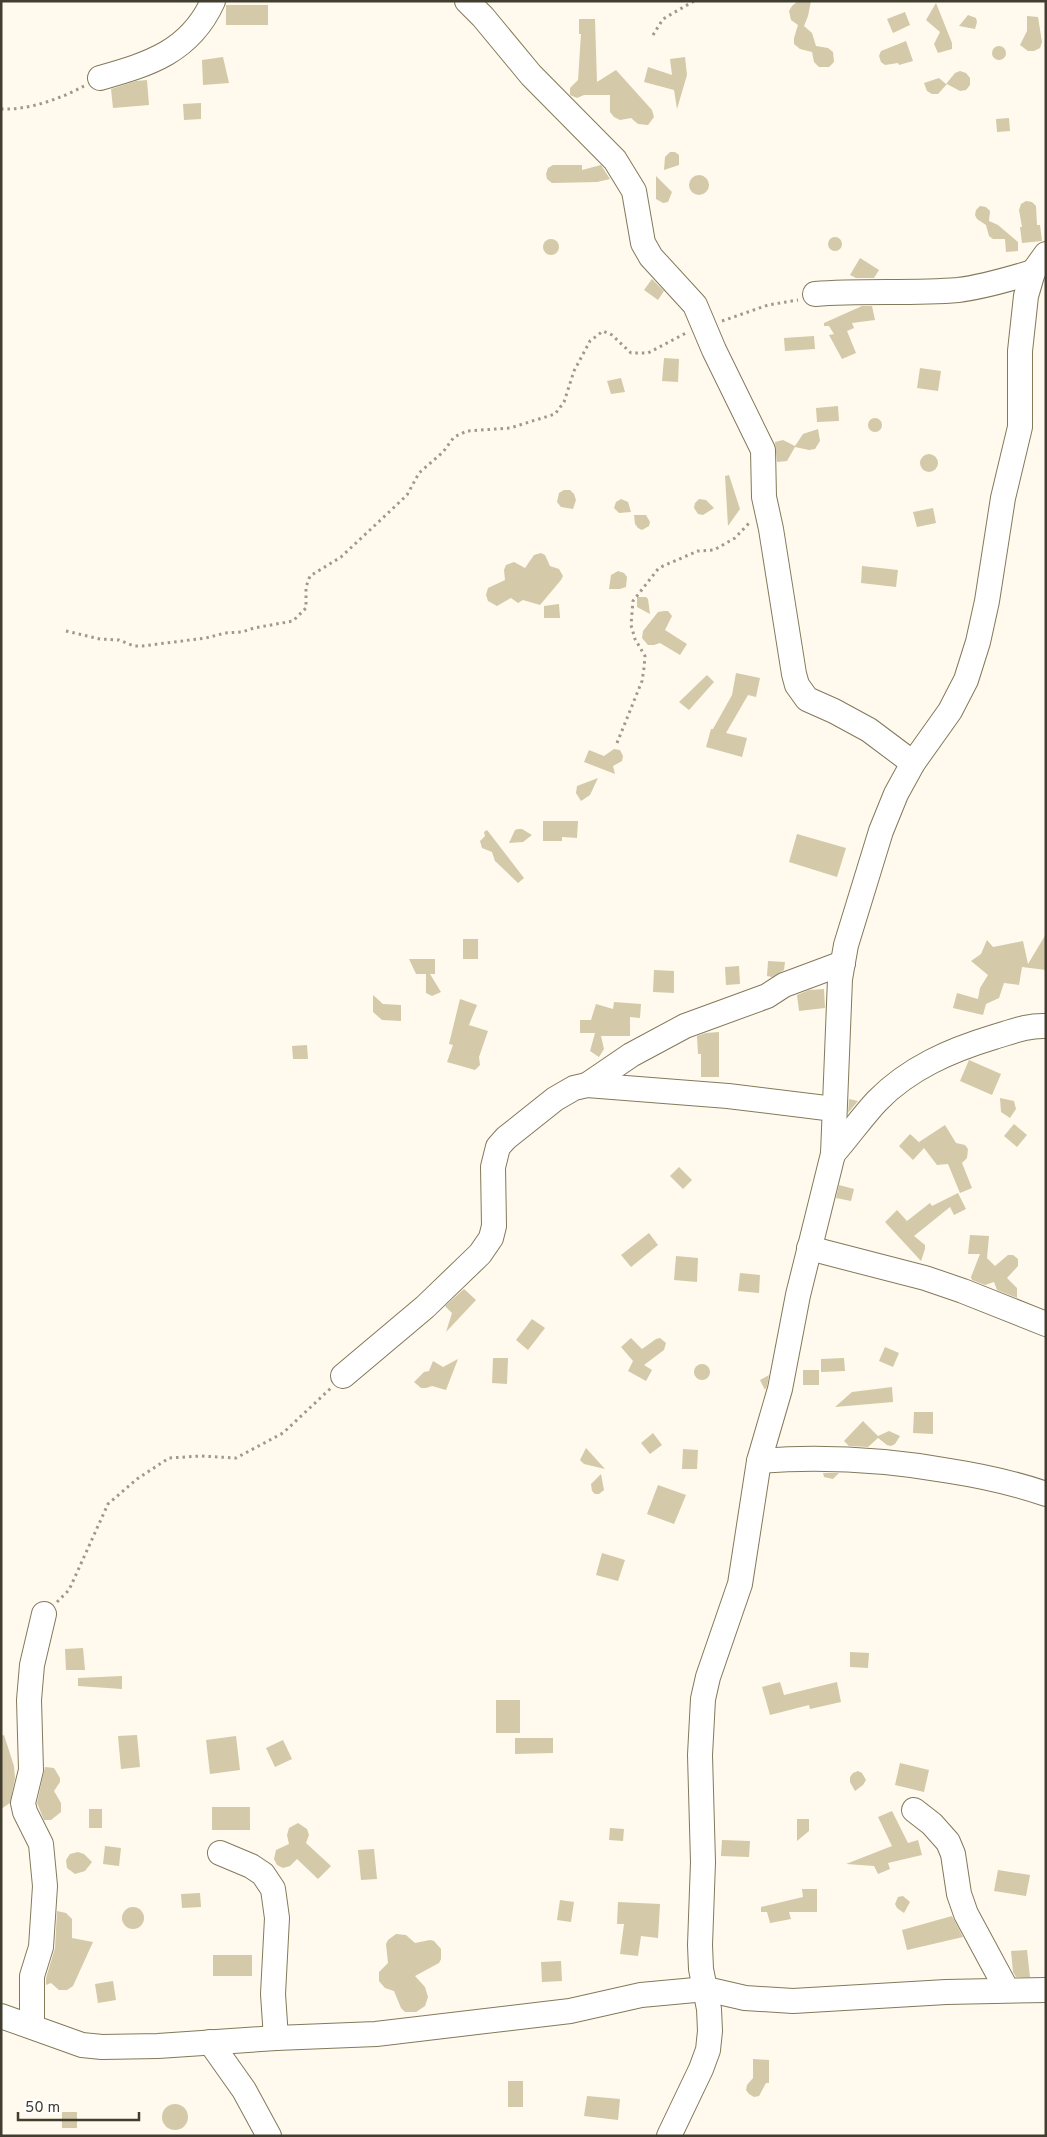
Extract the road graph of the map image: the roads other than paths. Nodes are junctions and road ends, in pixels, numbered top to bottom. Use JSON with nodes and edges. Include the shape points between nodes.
{"nodes":[{"id":1,"x":213,"y":1,"type":"edge"},
{"id":2,"x":467,"y":1,"type":"edge"},
{"id":3,"x":100,"y":78,"type":"road end"},
{"id":4,"x":1040,"y":263,"type":"edge"},
{"id":5,"x":815,"y":294,"type":"road end"},
{"id":6,"x":913,"y":764,"type":"junction"},
{"id":7,"x":842,"y":963,"type":"junction"},
{"id":8,"x":1042,"y":1023,"type":"edge"},
{"id":9,"x":587,"y":1085,"type":"junction"},
{"id":10,"x":834,"y":1109,"type":"junction"},
{"id":11,"x":833,"y":1154,"type":"junction"},
{"id":12,"x":809,"y":1248,"type":"junction"},
{"id":13,"x":1046,"y":1324,"type":"edge"},
{"id":14,"x":343,"y":1376,"type":"road end"},
{"id":15,"x":759,"y":1461,"type":"junction"},
{"id":16,"x":1046,"y":1494,"type":"edge"},
{"id":17,"x":44,"y":1614,"type":"road end"},
{"id":18,"x":914,"y":1810,"type":"dead end"},
{"id":19,"x":220,"y":1852,"type":"dead end"},
{"id":20,"x":706,"y":1989,"type":"junction"},
{"id":21,"x":1007,"y":1990,"type":"junction"},
{"id":22,"x":1046,"y":1990,"type":"edge"},
{"id":23,"x":1,"y":2016,"type":"edge"},
{"id":24,"x":32,"y":2026,"type":"junction"},
{"id":25,"x":276,"y":2038,"type":"junction"},
{"id":26,"x":210,"y":2042,"type":"junction"},
{"id":27,"x":269,"y":2136,"type":"edge"},
{"id":28,"x":669,"y":2136,"type":"edge"}],
"edges":[{"from":1,"to":3,"type":"street","via":[[195,32],[159,58]]},
{"from":2,"to":6,"type":"street","via":[[531,75],[615,160],[634,191],[643,243],[651,257],[695,305],[763,450],[763,486],[794,674],[802,694],[869,730]]},
{"from":4,"to":5,"type":"street","via":[[983,286],[959,290]]},
{"from":4,"to":6,"type":"street","via":[[1026,296],[1022,321],[1020,427],[1003,498],[978,642],[966,680],[954,703]]},
{"from":6,"to":7,"type":"street","via":[[881,831]]},
{"from":7,"to":9,"type":"street","via":[[784,985],[767,996],[685,1026]]},
{"from":7,"to":10,"type":"street"},
{"from":8,"to":11,"type":"street","via":[[952,1051],[926,1063],[878,1100]]},
{"from":9,"to":10,"type":"street","via":[[728,1096]]},
{"from":9,"to":14,"type":"street","via":[[555,1099],[498,1147],[493,1167],[494,1226],[480,1254],[425,1307]]},
{"from":10,"to":11,"type":"street"},
{"from":11,"to":12,"type":"street"},
{"from":12,"to":13,"type":"street","via":[[963,1290]]},
{"from":12,"to":15,"type":"street","via":[[780,1389]]},
{"from":15,"to":16,"type":"street","via":[[839,1458],[925,1466],[1023,1486]]},
{"from":15,"to":20,"type":"street","via":[[740,1584],[708,1677],[700,1722],[703,1862],[700,1946]]},
{"from":17,"to":24,"type":"street","via":[[32,1665],[29,1700],[31,1770],[23,1803],[41,1844],[45,1886],[40,1946],[32,1976]]},
{"from":18,"to":21,"type":"street","via":[[948,1842],[966,1914]]},
{"from":19,"to":25,"type":"street","via":[[263,1874],[273,1888],[277,1918],[273,1994]]},
{"from":20,"to":21,"type":"street","via":[[745,1998],[793,2001]]},
{"from":20,"to":25,"type":"street","via":[[641,1995],[570,2011],[376,2034]]},
{"from":20,"to":28,"type":"street","via":[[710,2031],[708,2050]]},
{"from":21,"to":22,"type":"street"},
{"from":23,"to":24,"type":"street"},
{"from":24,"to":26,"type":"street","via":[[63,2039],[102,2047]]},
{"from":25,"to":26,"type":"street"},
{"from":26,"to":27,"type":"street","via":[[244,2090]]}]}
